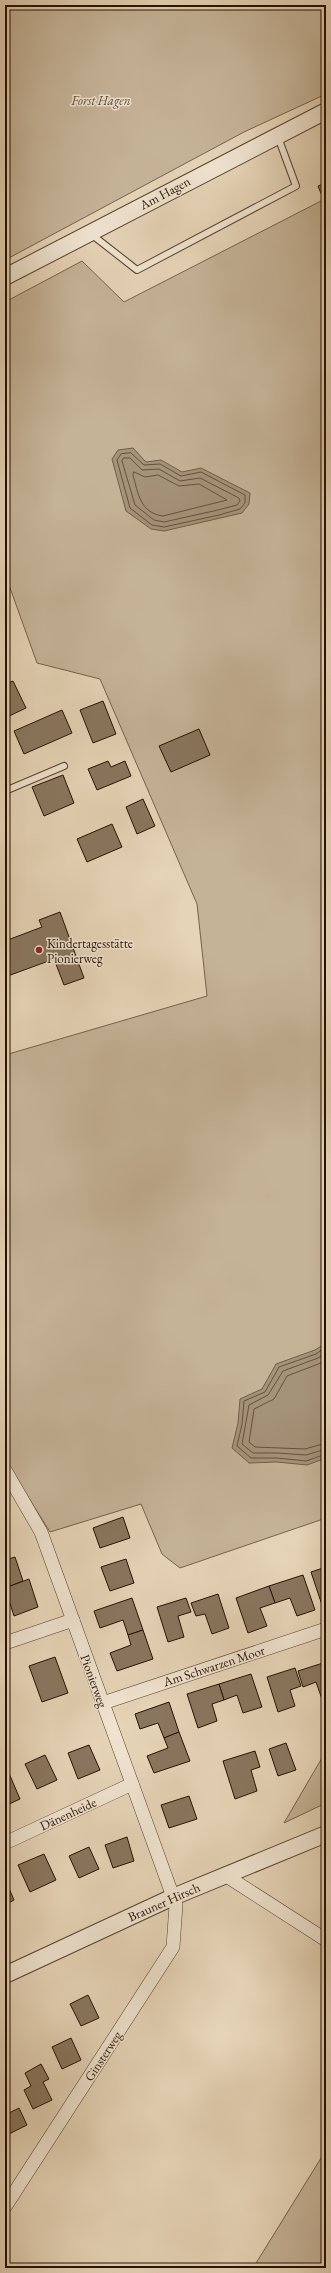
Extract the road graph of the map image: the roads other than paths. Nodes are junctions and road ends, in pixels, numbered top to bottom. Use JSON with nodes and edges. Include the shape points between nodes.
{"nodes":[{"id":1,"x":326,"y":111,"type":"edge"},
{"id":2,"x":278,"y":134,"type":"junction"},
{"id":3,"x":90,"y":233,"type":"junction"},
{"id":4,"x":5,"y":277,"type":"edge"},
{"id":5,"x":64,"y":766,"type":"dead end"},
{"id":6,"x":5,"y":791,"type":"edge"},
{"id":7,"x":5,"y":1470,"type":"edge"},
{"id":8,"x":73,"y":1620,"type":"junction"},
{"id":9,"x":326,"y":1630,"type":"edge"},
{"id":10,"x":5,"y":1643,"type":"edge"},
{"id":11,"x":102,"y":1704,"type":"junction"},
{"id":12,"x":132,"y":1784,"type":"junction"},
{"id":13,"x":326,"y":1834,"type":"edge"},
{"id":14,"x":5,"y":1843,"type":"edge"},
{"id":15,"x":225,"y":1875,"type":"junction"},
{"id":16,"x":173,"y":1896,"type":"junction"},
{"id":17,"x":326,"y":1940,"type":"edge"},
{"id":18,"x":5,"y":1975,"type":"edge"},
{"id":19,"x":5,"y":2207,"type":"edge"}],
"edges":[{"from":1,"to":2,"type":"street","name":"Am Hagen"},
{"from":2,"to":3,"type":"street","name":"Am Hagen"},
{"from":2,"to":3,"type":"lane","via":[[296,186],[144,267],[137,270]]},
{"from":3,"to":4,"type":"street","name":"Am Hagen"},
{"from":5,"to":6,"type":"lane"},
{"from":7,"to":8,"type":"street","name":"Pionierweg","via":[[41,1532]]},
{"from":8,"to":10,"type":"street"},
{"from":8,"to":11,"type":"street","name":"Pionierweg"},
{"from":9,"to":11,"type":"street","name":"Am Schwarzen Moor"},
{"from":11,"to":12,"type":"street","name":"Pionierweg"},
{"from":12,"to":14,"type":"street","name":"Dänenheide"},
{"from":12,"to":16,"type":"street","name":"Pionierweg"},
{"from":13,"to":15,"type":"street","name":"Brauner Hirsch"},
{"from":15,"to":16,"type":"street","name":"Brauner Hirsch"},
{"from":15,"to":17,"type":"street"},
{"from":16,"to":18,"type":"street","name":"Brauner Hirsch"},
{"from":16,"to":19,"type":"street","name":"Ginsterweg","via":[[176,1905],[173,1947]]}]}
